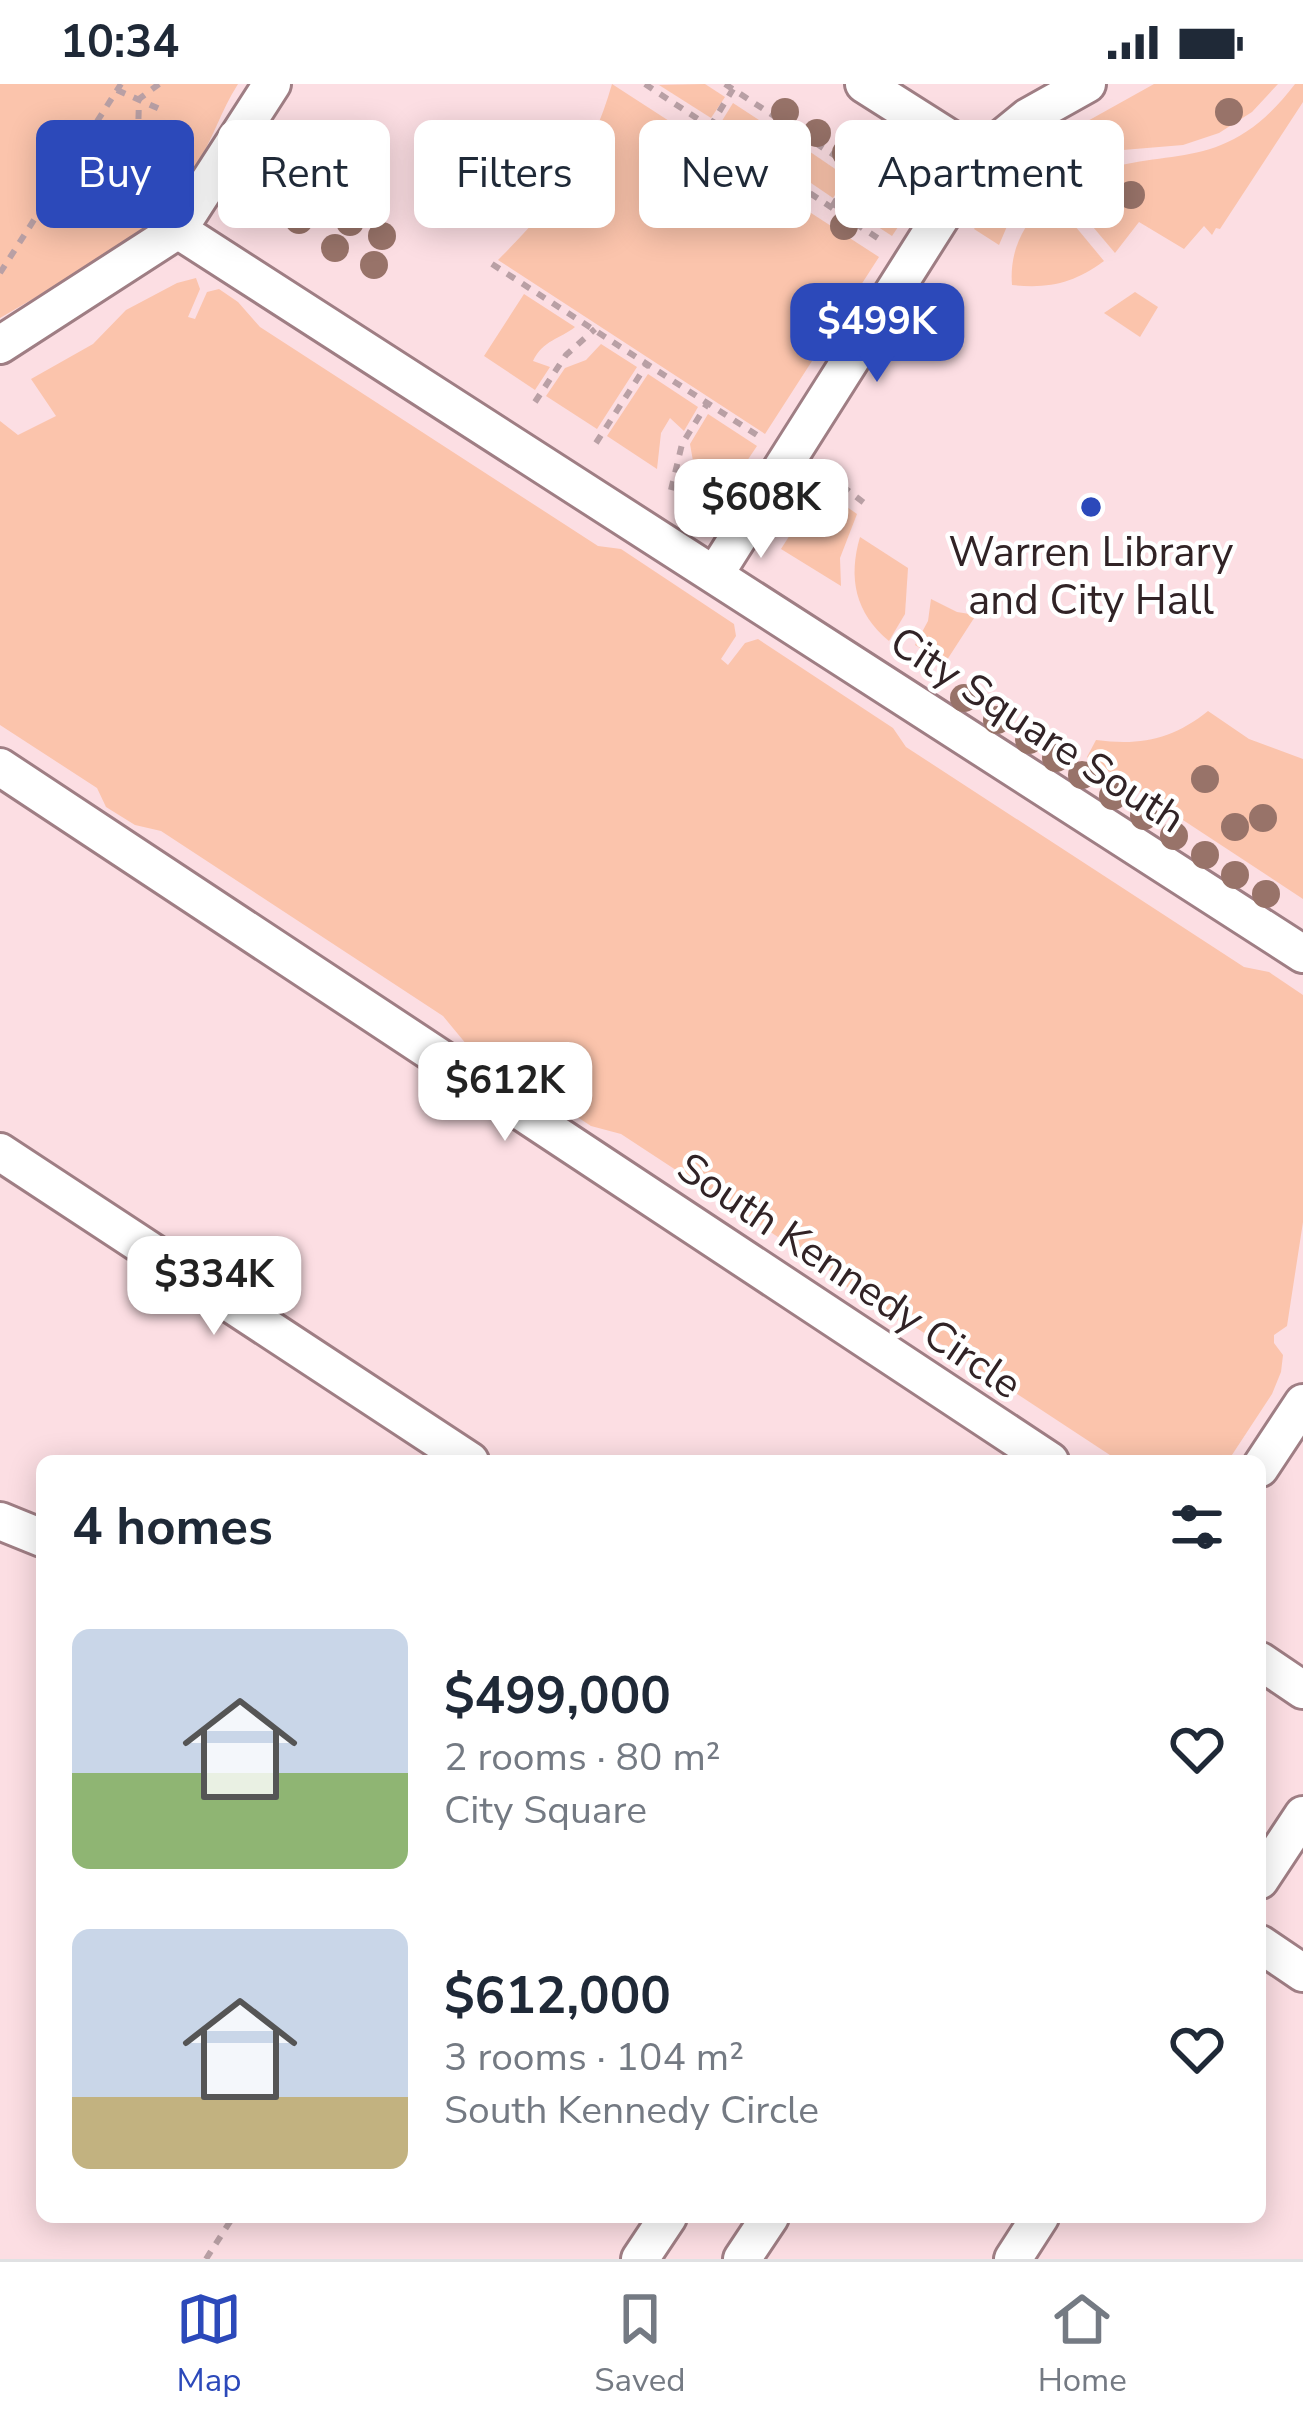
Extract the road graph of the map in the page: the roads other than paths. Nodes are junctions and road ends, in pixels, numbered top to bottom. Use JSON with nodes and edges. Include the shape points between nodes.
{"nodes":[{"id":1,"x":272,"y":84,"type":"edge"},
{"id":2,"x":864,"y":84,"type":"edge"},
{"id":3,"x":1087,"y":84,"type":"edge"},
{"id":4,"x":921,"y":120,"type":"edge"},
{"id":5,"x":1024,"y":120,"type":"edge"},
{"id":6,"x":934,"y":228,"type":"edge"},
{"id":7,"x":178,"y":230,"type":"junction"},
{"id":8,"x":0,"y":345,"type":"edge"},
{"id":9,"x":715,"y":574,"type":"junction"},
{"id":10,"x":0,"y":767,"type":"edge"},
{"id":11,"x":1303,"y":955,"type":"edge"},
{"id":12,"x":0,"y":1152,"type":"edge"},
{"id":13,"x":1303,"y":1403,"type":"edge"},
{"id":14,"x":461,"y":1455,"type":"edge"},
{"id":15,"x":1041,"y":1455,"type":"edge"},
{"id":16,"x":1266,"y":1459,"type":"edge"},
{"id":17,"x":0,"y":1521,"type":"edge"},
{"id":18,"x":36,"y":1536,"type":"edge"},
{"id":19,"x":1266,"y":1665,"type":"edge"},
{"id":20,"x":1303,"y":1690,"type":"edge"},
{"id":21,"x":1303,"y":1815,"type":"edge"},
{"id":22,"x":1266,"y":1871,"type":"edge"},
{"id":23,"x":1266,"y":1948,"type":"edge"},
{"id":24,"x":1303,"y":1972,"type":"edge"},
{"id":25,"x":664,"y":2223,"type":"edge"},
{"id":26,"x":766,"y":2223,"type":"edge"},
{"id":27,"x":1036,"y":2223,"type":"edge"},
{"id":28,"x":640,"y":2259,"type":"edge"},
{"id":29,"x":742,"y":2259,"type":"edge"},
{"id":30,"x":1012,"y":2259,"type":"edge"}],
"edges":[{"from":1,"to":7,"type":"street"},
{"from":2,"to":4,"type":"street"},
{"from":3,"to":5,"type":"street"},
{"from":6,"to":9,"type":"street"},
{"from":7,"to":8,"type":"street"},
{"from":7,"to":9,"type":"street","name":"City Square South"},
{"from":9,"to":11,"type":"street","name":"City Square South"},
{"from":10,"to":15,"type":"street","name":"South Kennedy Circle"},
{"from":12,"to":14,"type":"street"},
{"from":13,"to":16,"type":"street"},
{"from":17,"to":18,"type":"street"},
{"from":19,"to":20,"type":"street"},
{"from":21,"to":22,"type":"street"},
{"from":23,"to":24,"type":"street"},
{"from":25,"to":28,"type":"street"},
{"from":26,"to":29,"type":"street"},
{"from":27,"to":30,"type":"street"}]}
